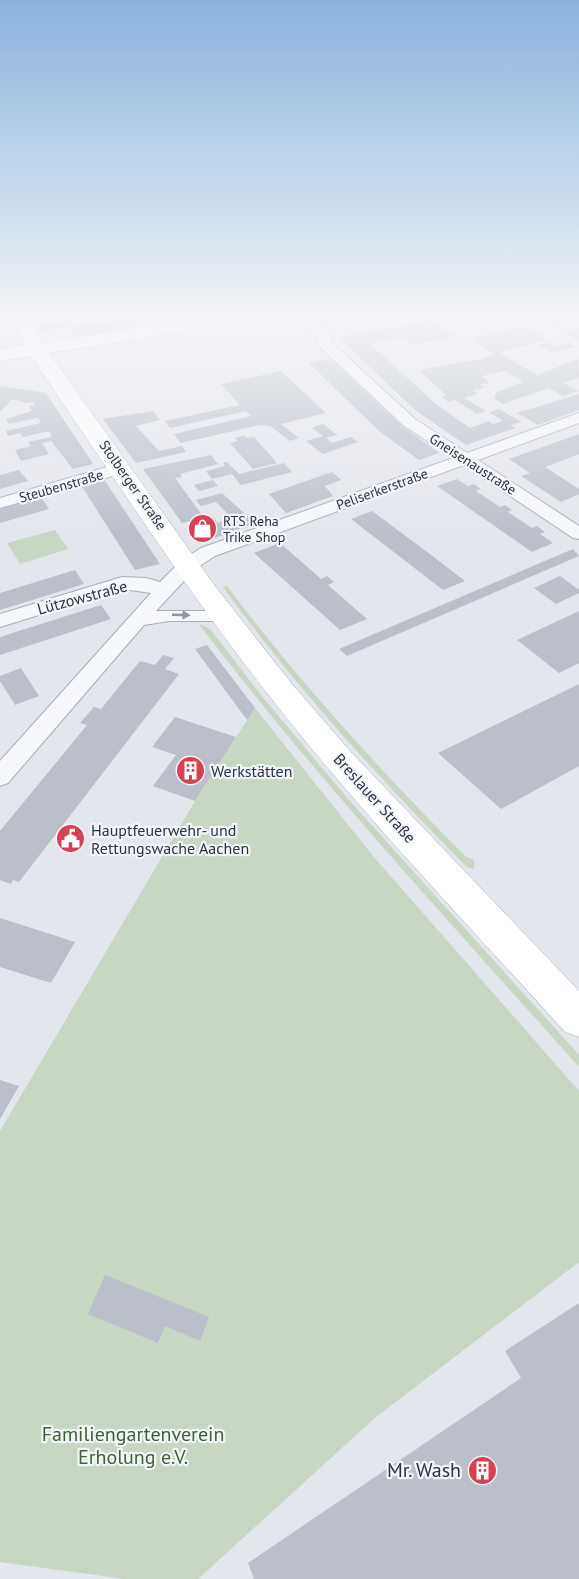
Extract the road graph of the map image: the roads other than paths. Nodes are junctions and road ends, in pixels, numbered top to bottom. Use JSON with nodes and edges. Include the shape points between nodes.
{"nodes":[{"id":1,"x":64,"y":388,"type":"edge"},
{"id":2,"x":372,"y":388,"type":"edge"},
{"id":3,"x":579,"y":418,"type":"edge"},
{"id":4,"x":464,"y":459,"type":"junction"},
{"id":5,"x":121,"y":468,"type":"junction"},
{"id":6,"x":0,"y":504,"type":"edge"},
{"id":7,"x":579,"y":534,"type":"edge"},
{"id":8,"x":188,"y":565,"type":"junction"},
{"id":9,"x":164,"y":591,"type":"junction"},
{"id":10,"x":224,"y":617,"type":"junction"},
{"id":11,"x":138,"y":620,"type":"junction"},
{"id":12,"x":0,"y":621,"type":"edge"},
{"id":13,"x":0,"y":777,"type":"edge"},
{"id":14,"x":579,"y":1019,"type":"edge"}],
"edges":[{"from":1,"to":5,"type":"main road","name":"Stolberger Straße"},
{"from":2,"to":4,"type":"street","name":"Gneisenaustraße","via":[[410,422]]},
{"from":3,"to":4,"type":"street","name":"Peliserkerstraße"},
{"from":4,"to":7,"type":"street","name":"Gneisenaustraße"},
{"from":4,"to":8,"type":"street","name":"Peliserkerstraße","via":[[216,549]]},
{"from":5,"to":6,"type":"street","name":"Steubenstraße"},
{"from":5,"to":8,"type":"main road","name":"Stolberger Straße"},
{"from":8,"to":9,"type":"street"},
{"from":8,"to":10,"type":"main road","name":"Breslauer Straße"},
{"from":9,"to":11,"type":"street"},
{"from":9,"to":12,"type":"street","name":"Lützowstraße","via":[[146,584],[122,583]]},
{"from":11,"to":10,"type":"street","one_way":true,"via":[[169,615]]},
{"from":10,"to":14,"type":"main road","name":"Breslauer Straße","via":[[339,759]]},
{"from":11,"to":13,"type":"street"}]}
